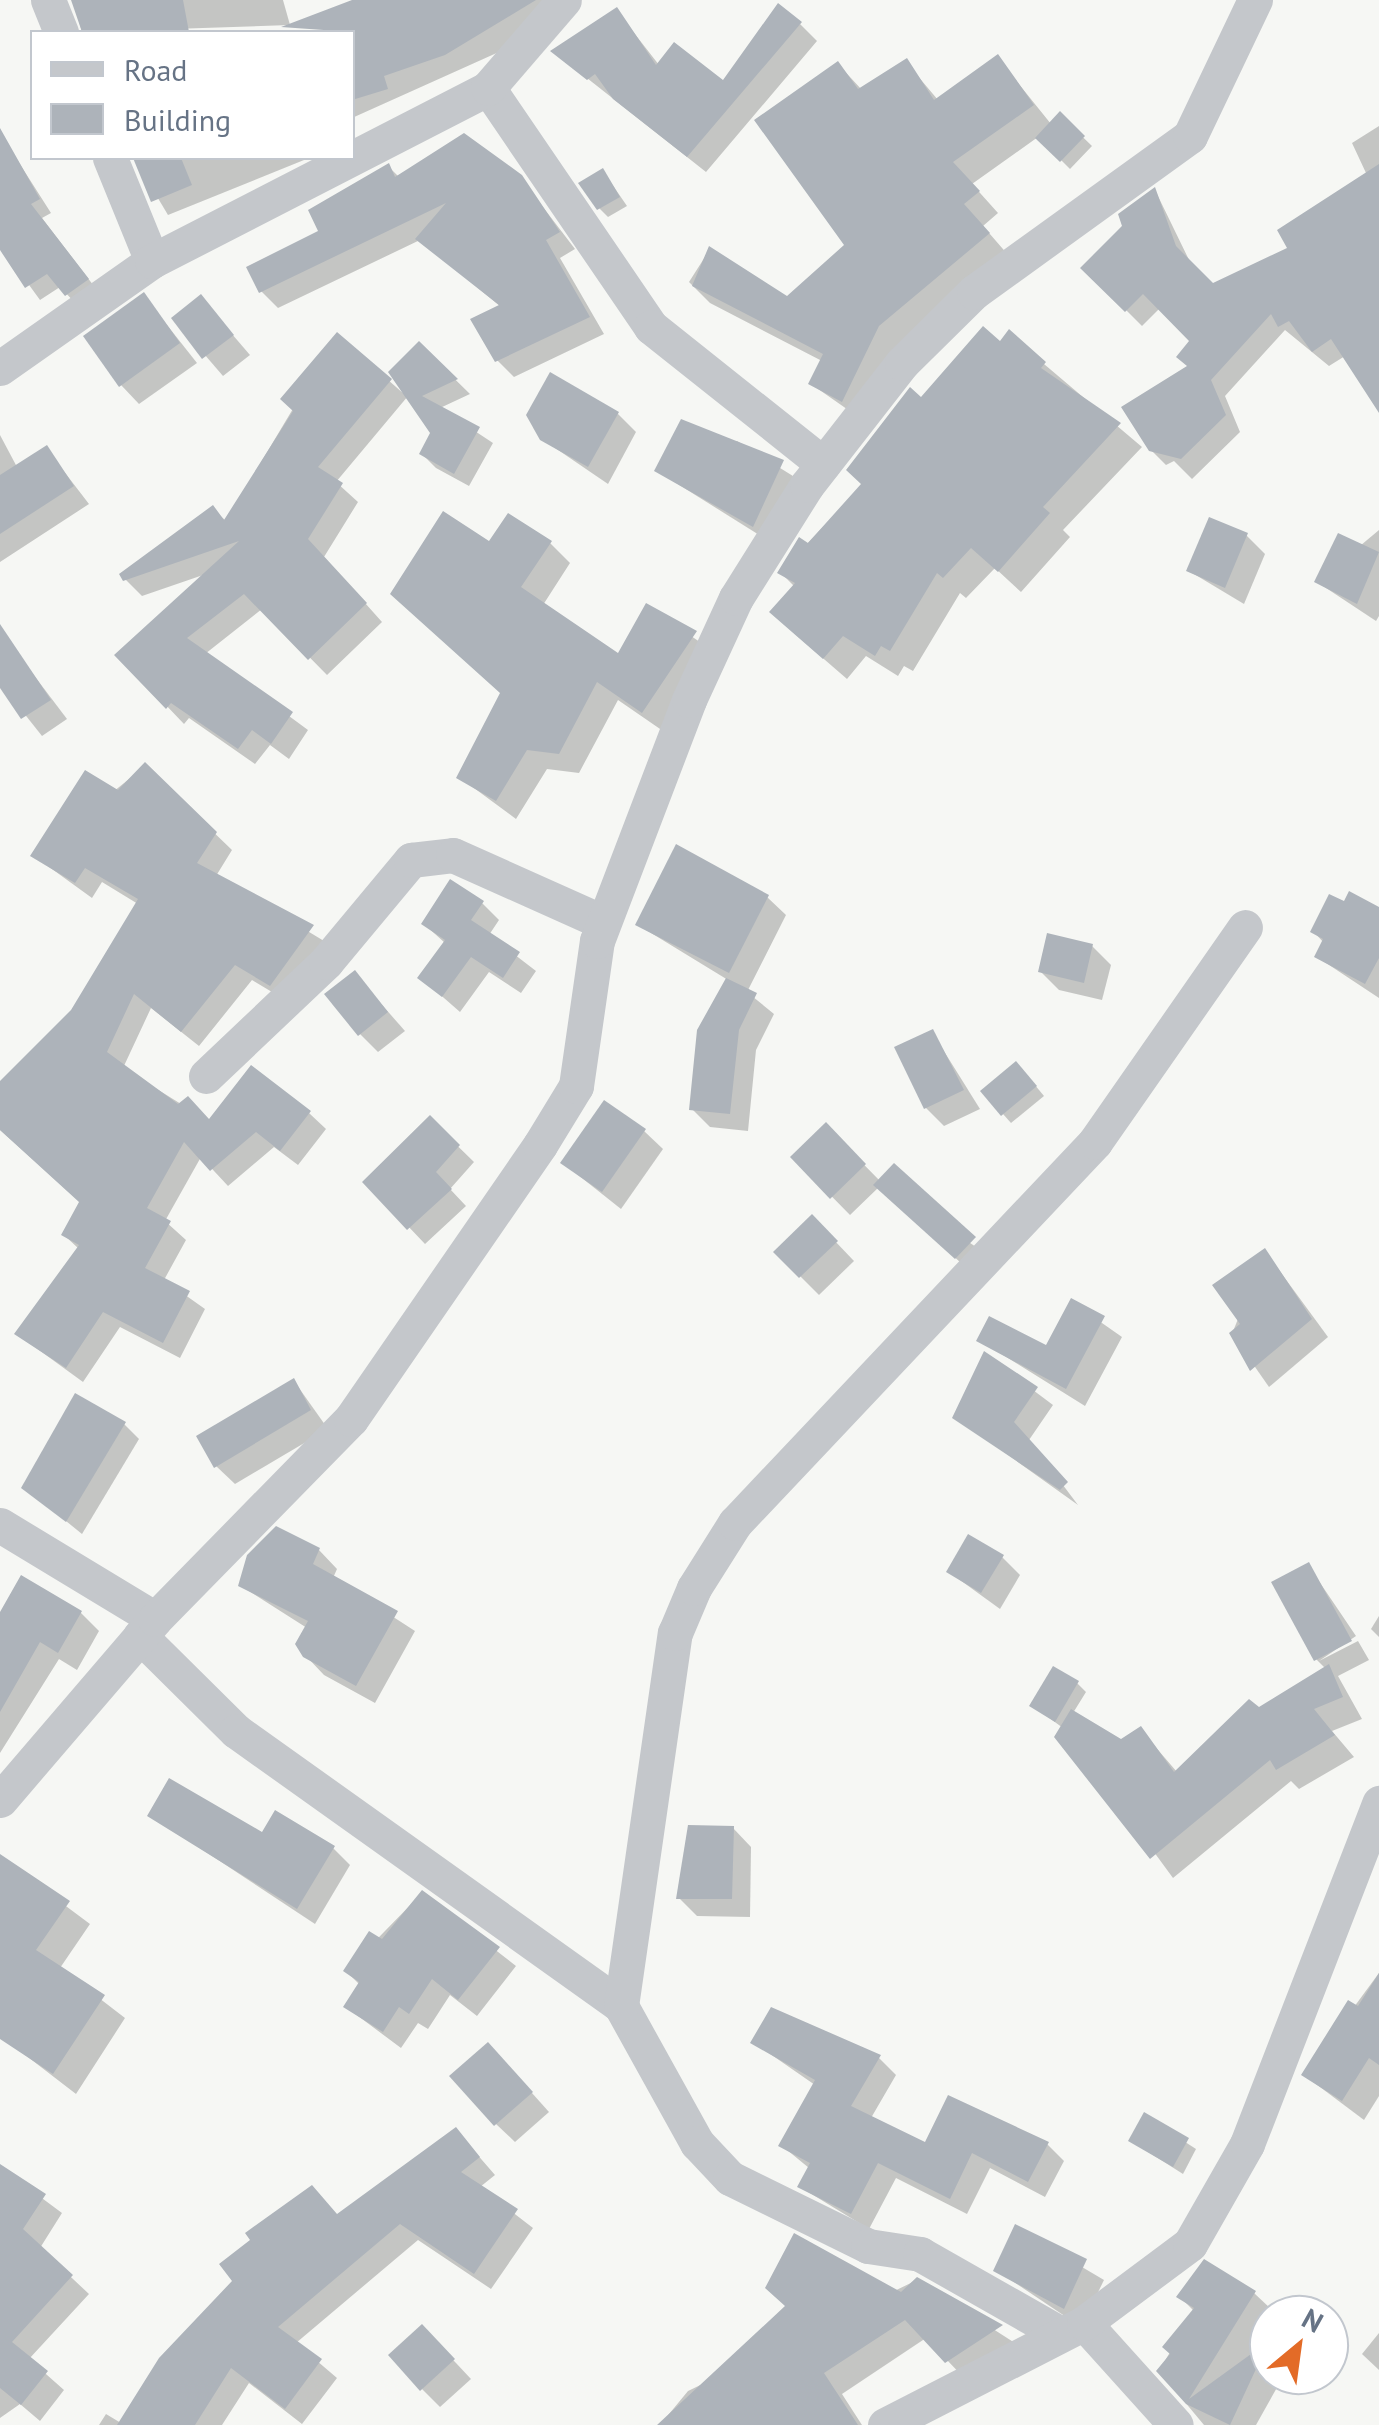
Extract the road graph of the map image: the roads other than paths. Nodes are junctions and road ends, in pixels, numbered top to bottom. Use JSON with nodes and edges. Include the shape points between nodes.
{"nodes":[{"id":1,"x":48,"y":0,"type":"edge"},
{"id":2,"x":564,"y":0,"type":"edge"},
{"id":3,"x":1255,"y":0,"type":"edge"},
{"id":4,"x":60,"y":30,"type":"edge"},
{"id":5,"x":488,"y":88,"type":"junction"},
{"id":6,"x":355,"y":156,"type":"edge"},
{"id":7,"x":111,"y":160,"type":"edge"},
{"id":8,"x":348,"y":160,"type":"edge"},
{"id":9,"x":152,"y":261,"type":"junction"},
{"id":10,"x":0,"y":368,"type":"edge"},
{"id":11,"x":823,"y":464,"type":"junction"},
{"id":12,"x":603,"y":922,"type":"junction"},
{"id":13,"x":1246,"y":927,"type":"dead end"},
{"id":14,"x":206,"y":1076,"type":"dead end"},
{"id":15,"x":0,"y":1525,"type":"edge"},
{"id":16,"x":147,"y":1628,"type":"junction"},
{"id":17,"x":0,"y":1800,"type":"edge"},
{"id":18,"x":1379,"y":1803,"type":"edge"},
{"id":19,"x":621,"y":2006,"type":"junction"},
{"id":20,"x":1073,"y":2328,"type":"junction"},
{"id":21,"x":884,"y":2425,"type":"edge"},
{"id":22,"x":1176,"y":2425,"type":"edge"}],
"edges":[{"from":1,"to":4,"type":"street"},
{"from":2,"to":5,"type":"street"},
{"from":3,"to":11,"type":"street","via":[[1190,136],[974,292],[902,363]]},
{"from":5,"to":6,"type":"street"},
{"from":5,"to":11,"type":"street","via":[[651,327]]},
{"from":7,"to":9,"type":"street"},
{"from":8,"to":9,"type":"street"},
{"from":9,"to":10,"type":"street"},
{"from":11,"to":12,"type":"street","via":[[736,598]]},
{"from":12,"to":14,"type":"street","via":[[453,855],[410,860],[326,962]]},
{"from":12,"to":16,"type":"street","via":[[576,1086],[540,1145],[351,1419]]},
{"from":13,"to":19,"type":"street","via":[[1095,1142],[735,1524],[694,1588],[675,1633]]},
{"from":15,"to":16,"type":"street"},
{"from":16,"to":17,"type":"street"},
{"from":16,"to":19,"type":"street","via":[[236,1732]]},
{"from":18,"to":20,"type":"street","via":[[1218,2207],[1190,2244]]},
{"from":19,"to":20,"type":"street","via":[[696,2143],[730,2178],[868,2246],[920,2254]]},
{"from":20,"to":21,"type":"street"},
{"from":20,"to":22,"type":"street"}]}
